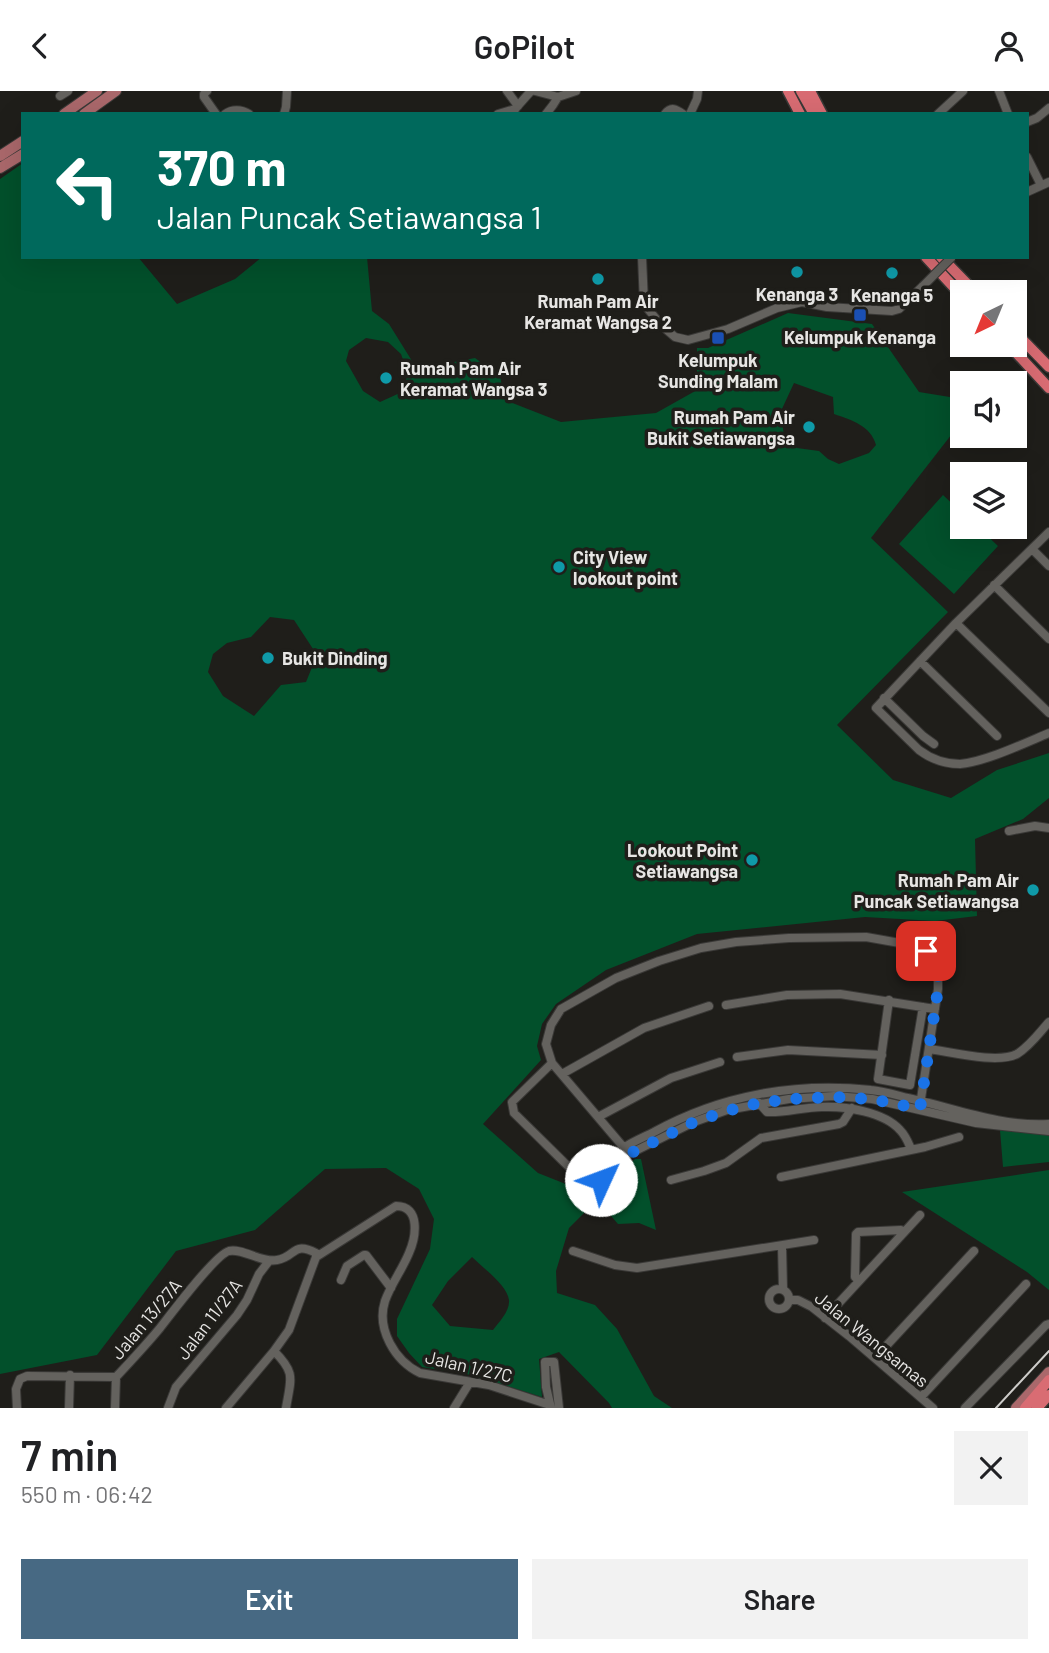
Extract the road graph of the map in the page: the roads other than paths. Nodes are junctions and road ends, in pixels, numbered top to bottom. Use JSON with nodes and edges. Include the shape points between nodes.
{"nodes":[{"id":1,"x":97,"y":91,"type":"edge"},
{"id":2,"x":116,"y":91,"type":"edge"},
{"id":3,"x":207,"y":91,"type":"edge"},
{"id":4,"x":287,"y":91,"type":"edge"},
{"id":5,"x":507,"y":91,"type":"edge"},
{"id":6,"x":533,"y":91,"type":"edge"},
{"id":7,"x":576,"y":91,"type":"edge"},
{"id":8,"x":698,"y":91,"type":"edge"},
{"id":9,"x":788,"y":91,"type":"edge"},
{"id":10,"x":801,"y":91,"type":"edge"},
{"id":11,"x":810,"y":91,"type":"edge"},
{"id":12,"x":963,"y":91,"type":"edge"},
{"id":13,"x":999,"y":91,"type":"edge"},
{"id":14,"x":558,"y":96,"type":"junction"},
{"id":15,"x":1049,"y":108,"type":"edge"},
{"id":16,"x":516,"y":110,"type":"edge"},
{"id":17,"x":67,"y":112,"type":"edge"},
{"id":18,"x":87,"y":112,"type":"edge"},
{"id":19,"x":215,"y":112,"type":"edge"},
{"id":20,"x":285,"y":112,"type":"edge"},
{"id":21,"x":548,"y":112,"type":"edge"},
{"id":22,"x":691,"y":112,"type":"edge"},
{"id":23,"x":799,"y":112,"type":"edge"},
{"id":24,"x":813,"y":112,"type":"edge"},
{"id":25,"x":821,"y":112,"type":"edge"},
{"id":26,"x":940,"y":112,"type":"edge"},
{"id":27,"x":1007,"y":112,"type":"edge"},
{"id":28,"x":1029,"y":121,"type":"edge"},
{"id":29,"x":21,"y":142,"type":"edge"},
{"id":30,"x":21,"y":154,"type":"edge"},
{"id":31,"x":0,"y":156,"type":"edge"},
{"id":32,"x":1029,"y":159,"type":"edge"},
{"id":33,"x":0,"y":168,"type":"edge"},
{"id":34,"x":1045,"y":184,"type":"edge"},
{"id":35,"x":1029,"y":191,"type":"edge"},
{"id":36,"x":642,"y":259,"type":"edge"},
{"id":37,"x":928,"y":259,"type":"edge"},
{"id":38,"x":943,"y":259,"type":"edge"},
{"id":39,"x":950,"y":259,"type":"edge"},
{"id":40,"x":963,"y":280,"type":"edge"},
{"id":41,"x":950,"y":283,"type":"edge"},
{"id":42,"x":1027,"y":345,"type":"edge"},
{"id":43,"x":1020,"y":357,"type":"edge"},
{"id":44,"x":1049,"y":367,"type":"edge"},
{"id":45,"x":1049,"y":388,"type":"edge"},
{"id":46,"x":1049,"y":533,"type":"edge"},
{"id":47,"x":1032,"y":549,"type":"junction"},
{"id":48,"x":1049,"y":566,"type":"edge"},
{"id":49,"x":995,"y":585,"type":"junction"},
{"id":50,"x":956,"y":623,"type":"junction"},
{"id":51,"x":1049,"y":639,"type":"edge"},
{"id":52,"x":920,"y":661,"type":"junction"},
{"id":53,"x":884,"y":698,"type":"junction"},
{"id":54,"x":1049,"y":713,"type":"edge"},
{"id":55,"x":1049,"y":733,"type":"edge"},
{"id":56,"x":997,"y":736,"type":"dead end"},
{"id":57,"x":934,"y":744,"type":"dead end"},
{"id":58,"x":1049,"y":828,"type":"edge"},
{"id":59,"x":1009,"y":831,"type":"dead end"},
{"id":60,"x":888,"y":1003,"type":"junction"},
{"id":61,"x":726,"y":1005,"type":"dead end"},
{"id":62,"x":709,"y":1006,"type":"dead end"},
{"id":63,"x":922,"y":1009,"type":"junction"},
{"id":64,"x":935,"y":1009,"type":"junction"},
{"id":65,"x":1049,"y":1022,"type":"edge"},
{"id":66,"x":929,"y":1049,"type":"junction"},
{"id":67,"x":882,"y":1055,"type":"junction"},
{"id":68,"x":737,"y":1057,"type":"dead end"},
{"id":69,"x":719,"y":1062,"type":"dead end"},
{"id":70,"x":552,"y":1063,"type":"junction"},
{"id":71,"x":562,"y":1074,"type":"junction"},
{"id":72,"x":759,"y":1103,"type":"junction"},
{"id":73,"x":920,"y":1105,"type":"junction"},
{"id":74,"x":852,"y":1108,"type":"junction"},
{"id":75,"x":598,"y":1117,"type":"junction"},
{"id":76,"x":1049,"y":1124,"type":"edge"},
{"id":77,"x":1049,"y":1132,"type":"edge"},
{"id":78,"x":959,"y":1137,"type":"dead end"},
{"id":79,"x":911,"y":1149,"type":"junction"},
{"id":80,"x":626,"y":1151,"type":"junction"},
{"id":81,"x":576,"y":1174,"type":"dead end"},
{"id":82,"x":781,"y":1177,"type":"dead end"},
{"id":83,"x":671,"y":1180,"type":"dead end"},
{"id":84,"x":920,"y":1215,"type":"dead end"},
{"id":85,"x":904,"y":1232,"type":"junction"},
{"id":86,"x":814,"y":1240,"type":"dead end"},
{"id":87,"x":782,"y":1246,"type":"junction"},
{"id":88,"x":573,"y":1251,"type":"dead end"},
{"id":89,"x":974,"y":1251,"type":"dead end"},
{"id":90,"x":316,"y":1257,"type":"junction"},
{"id":91,"x":270,"y":1261,"type":"junction"},
{"id":92,"x":341,"y":1280,"type":"dead end"},
{"id":93,"x":859,"y":1281,"type":"junction"},
{"id":94,"x":1026,"y":1283,"type":"dead end"},
{"id":95,"x":391,"y":1288,"type":"junction"},
{"id":96,"x":783,"y":1289,"type":"junction"},
{"id":97,"x":789,"y":1300,"type":"junction"},
{"id":98,"x":825,"y":1318,"type":"junction"},
{"id":99,"x":1049,"y":1324,"type":"edge"},
{"id":100,"x":274,"y":1350,"type":"junction"},
{"id":101,"x":875,"y":1358,"type":"junction"},
{"id":102,"x":1049,"y":1371,"type":"edge"},
{"id":103,"x":69,"y":1375,"type":"junction"},
{"id":104,"x":116,"y":1377,"type":"junction"},
{"id":105,"x":1049,"y":1380,"type":"edge"},
{"id":106,"x":470,"y":1382,"type":"junction"},
{"id":107,"x":1046,"y":1391,"type":"edge"},
{"id":108,"x":921,"y":1397,"type":"junction"},
{"id":109,"x":553,"y":1407,"type":"edge"},
{"id":110,"x":17,"y":1408,"type":"edge"},
{"id":111,"x":69,"y":1408,"type":"edge"},
{"id":112,"x":115,"y":1408,"type":"edge"},
{"id":113,"x":168,"y":1408,"type":"edge"},
{"id":114,"x":226,"y":1408,"type":"edge"},
{"id":115,"x":286,"y":1408,"type":"edge"},
{"id":116,"x":454,"y":1408,"type":"edge"},
{"id":117,"x":933,"y":1408,"type":"edge"},
{"id":118,"x":965,"y":1408,"type":"edge"},
{"id":119,"x":1016,"y":1408,"type":"edge"},
{"id":120,"x":1027,"y":1408,"type":"edge"},
{"id":121,"x":1037,"y":1408,"type":"edge"}],
"edges":[{"from":1,"to":17,"type":"main road"},
{"from":2,"to":18,"type":"main road"},
{"from":3,"to":19,"type":"street","via":[[204,97]]},
{"from":4,"to":20,"type":"street"},
{"from":5,"to":16,"type":"street"},
{"from":6,"to":14,"type":"street"},
{"from":6,"to":16,"type":"street"},
{"from":7,"to":14,"type":"street"},
{"from":8,"to":22,"type":"street"},
{"from":9,"to":23,"type":"highway"},
{"from":10,"to":24,"type":"highway"},
{"from":11,"to":25,"type":"highway"},
{"from":12,"to":26,"type":"street"},
{"from":13,"to":27,"type":"street"},
{"from":14,"to":21,"type":"street"},
{"from":15,"to":28,"type":"street"},
{"from":29,"to":31,"type":"main road"},
{"from":30,"to":33,"type":"main road"},
{"from":32,"to":34,"type":"street"},
{"from":34,"to":35,"type":"street"},
{"from":36,"to":39,"type":"street","bridge":true,"via":[[644,304],[675,337],[688,339],[802,302],[899,309]]},
{"from":37,"to":41,"type":"highway"},
{"from":38,"to":40,"type":"highway"},
{"from":42,"to":44,"type":"highway"},
{"from":43,"to":45,"type":"highway"},
{"from":46,"to":47,"type":"street"},
{"from":47,"to":48,"type":"street"},
{"from":47,"to":49,"type":"street"},
{"from":49,"to":50,"type":"street"},
{"from":49,"to":51,"type":"street"},
{"from":50,"to":52,"type":"street"},
{"from":50,"to":54,"type":"street"},
{"from":52,"to":53,"type":"street"},
{"from":52,"to":56,"type":"street"},
{"from":53,"to":55,"type":"street","via":[[876,709],[919,750],[938,761],[958,764],[983,758]]},
{"from":53,"to":57,"type":"street"},
{"from":58,"to":59,"type":"street"},
{"from":60,"to":61,"type":"street","via":[[839,994],[787,995]]},
{"from":60,"to":63,"type":"street"},
{"from":60,"to":67,"type":"street"},
{"from":62,"to":71,"type":"street","via":[[644,1028]]},
{"from":63,"to":64,"type":"street"},
{"from":63,"to":67,"type":"street","via":[[910,1085],[878,1079]]},
{"from":64,"to":66,"type":"street"},
{"from":64,"to":70,"type":"street","via":[[938,966],[926,951],[911,945],[866,937],[736,942],[659,961],[616,978],[561,1009],[546,1044]]},
{"from":65,"to":66,"type":"street","via":[[1015,1055],[996,1059]]},
{"from":66,"to":73,"type":"street"},
{"from":67,"to":68,"type":"street","via":[[788,1050]]},
{"from":69,"to":75,"type":"street","via":[[671,1077]]},
{"from":70,"to":71,"type":"street"},
{"from":70,"to":81,"type":"street","via":[[512,1102],[514,1113]]},
{"from":71,"to":75,"type":"street"},
{"from":72,"to":73,"type":"street","via":[[834,1097]]},
{"from":72,"to":74,"type":"street","via":[[767,1112]]},
{"from":72,"to":80,"type":"street","via":[[694,1122]]},
{"from":73,"to":76,"type":"street"},
{"from":73,"to":77,"type":"street","via":[[976,1123]]},
{"from":73,"to":80,"type":"street","via":[[872,1090],[784,1089],[699,1110]]},
{"from":74,"to":79,"type":"street","via":[[892,1123]]},
{"from":74,"to":83,"type":"street","via":[[839,1124],[767,1136],[726,1163]]},
{"from":75,"to":80,"type":"street"},
{"from":78,"to":79,"type":"street"},
{"from":79,"to":82,"type":"street"},
{"from":80,"to":80,"type":"street","via":[[587,1192],[582,1185]]},
{"from":84,"to":85,"type":"street"},
{"from":85,"to":93,"type":"street"},
{"from":85,"to":93,"type":"street","via":[[856,1234],[855,1277]]},
{"from":86,"to":87,"type":"street"},
{"from":87,"to":88,"type":"street","via":[[637,1268]]},
{"from":87,"to":96,"type":"street"},
{"from":89,"to":101,"type":"street"},
{"from":90,"to":91,"type":"street","via":[[301,1248]]},
{"from":90,"to":95,"type":"street","name":"Jalan 1/27C","via":[[390,1209],[407,1208],[414,1219],[414,1237]]},
{"from":90,"to":100,"type":"street","via":[[292,1323]]},
{"from":91,"to":104,"type":"street","name":"Jalan 13/27A","via":[[240,1252],[223,1254]]},
{"from":91,"to":113,"type":"street","name":"Jalan 11/27A","via":[[237,1315],[176,1387]]},
{"from":92,"to":95,"type":"street","via":[[347,1266],[366,1255]]},
{"from":93,"to":98,"type":"street"},
{"from":94,"to":108,"type":"street"},
{"from":95,"to":106,"type":"street","name":"Jalan 1/27C","via":[[383,1318],[387,1339],[398,1356],[420,1373]]},
{"from":96,"to":97,"type":"street"},
{"from":96,"to":97,"type":"street","via":[[771,1293],[771,1305],[781,1309]]},
{"from":97,"to":98,"type":"street","name":"Jalan Wangsamas","via":[[798,1300]]},
{"from":98,"to":101,"type":"street","name":"Jalan Wangsamas"},
{"from":99,"to":118,"type":"street"},
{"from":100,"to":114,"type":"street"},
{"from":100,"to":115,"type":"street","via":[[290,1375]]},
{"from":101,"to":108,"type":"street","name":"Jalan Wangsamas"},
{"from":102,"to":119,"type":"main road"},
{"from":103,"to":104,"type":"street","name":"Jalan 13/27A"},
{"from":103,"to":110,"type":"street","name":"Jalan 13/27A","via":[[20,1379]]},
{"from":103,"to":111,"type":"street"},
{"from":104,"to":112,"type":"street"},
{"from":105,"to":107,"type":"highway"},
{"from":106,"to":109,"type":"street","name":"Jalan 1/27C"},
{"from":106,"to":116,"type":"street"},
{"from":107,"to":120,"type":"highway"},
{"from":107,"to":121,"type":"highway"},
{"from":108,"to":117,"type":"street","name":"Jalan Wangsamas"}]}
